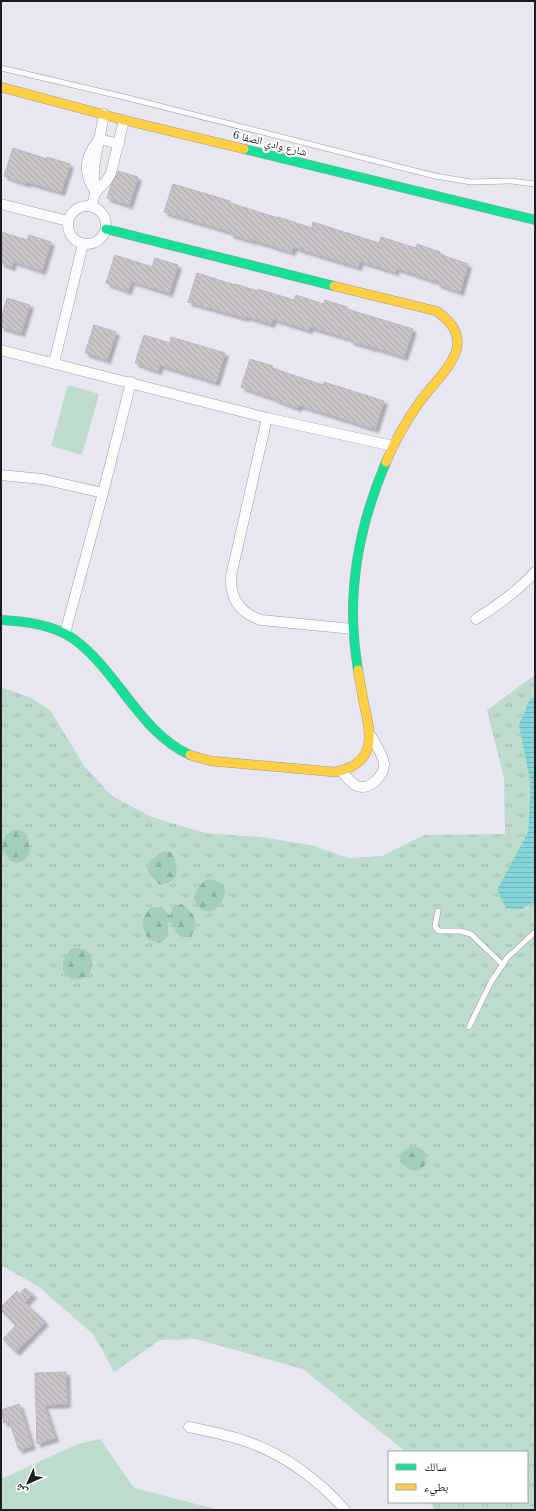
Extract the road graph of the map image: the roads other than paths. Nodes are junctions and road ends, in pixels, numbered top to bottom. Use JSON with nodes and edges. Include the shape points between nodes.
{"nodes":[{"id":1,"x":1,"y":68,"type":"edge"},
{"id":2,"x":1,"y":87,"type":"edge"},
{"id":3,"x":104,"y":114,"type":"junction"},
{"id":4,"x":124,"y":120,"type":"junction"},
{"id":5,"x":99,"y":139,"type":"junction"},
{"id":6,"x":119,"y":144,"type":"junction"},
{"id":7,"x":535,"y":184,"type":"edge"},
{"id":8,"x":95,"y":193,"type":"junction"},
{"id":9,"x":1,"y":204,"type":"edge"},
{"id":10,"x":92,"y":206,"type":"junction"},
{"id":11,"x":535,"y":220,"type":"edge"},
{"id":12,"x":68,"y":221,"type":"junction"},
{"id":13,"x":106,"y":229,"type":"junction"},
{"id":14,"x":83,"y":244,"type":"junction"},
{"id":15,"x":1,"y":350,"type":"edge"},
{"id":16,"x":54,"y":363,"type":"junction"},
{"id":17,"x":130,"y":382,"type":"junction"},
{"id":18,"x":267,"y":418,"type":"junction"},
{"id":19,"x":393,"y":446,"type":"junction"},
{"id":20,"x":1,"y":475,"type":"edge"},
{"id":21,"x":103,"y":493,"type":"junction"},
{"id":22,"x":535,"y":572,"type":"edge"},
{"id":23,"x":476,"y":619,"type":"dead end"},
{"id":24,"x":1,"y":620,"type":"edge"},
{"id":25,"x":353,"y":629,"type":"junction"},
{"id":26,"x":65,"y":633,"type":"junction"},
{"id":27,"x":371,"y":736,"type":"junction"},
{"id":28,"x":341,"y":771,"type":"junction"},
{"id":29,"x":438,"y":911,"type":"dead end"},
{"id":30,"x":535,"y":932,"type":"edge"},
{"id":31,"x":503,"y":965,"type":"junction"},
{"id":32,"x":469,"y":1027,"type":"dead end"},
{"id":33,"x":189,"y":1427,"type":"dead end"},
{"id":34,"x":345,"y":1510,"type":"edge"}],
"edges":[{"from":1,"to":7,"type":"lane","via":[[435,176],[471,182],[511,181]]},
{"from":2,"to":3,"type":"street","name":"شارع وادي الصفا 6"},
{"from":3,"to":4,"type":"street","name":"شارع وادي الصفا 6"},
{"from":3,"to":5,"type":"street"},
{"from":4,"to":6,"type":"street"},
{"from":4,"to":11,"type":"street","name":"شارع وادي الصفا 6"},
{"from":5,"to":6,"type":"street"},
{"from":5,"to":8,"type":"street","via":[[94,176]]},
{"from":6,"to":8,"type":"street","via":[[111,173]]},
{"from":8,"to":10,"type":"street"},
{"from":9,"to":12,"type":"street"},
{"from":10,"to":12,"type":"street","via":[[80,207],[70,215]]},
{"from":10,"to":13,"type":"street","via":[[105,218]]},
{"from":12,"to":14,"type":"street","via":[[71,236]]},
{"from":13,"to":14,"type":"street","via":[[98,242]]},
{"from":13,"to":19,"type":"street","via":[[436,311],[446,317],[457,335],[456,354],[422,399]]},
{"from":14,"to":16,"type":"street"},
{"from":15,"to":16,"type":"street"},
{"from":16,"to":17,"type":"street"},
{"from":17,"to":18,"type":"street"},
{"from":17,"to":21,"type":"street"},
{"from":18,"to":19,"type":"street"},
{"from":18,"to":25,"type":"street","via":[[231,576],[232,593],[240,607],[261,620]]},
{"from":19,"to":25,"type":"street","via":[[384,464],[367,515],[359,548],[354,584]]},
{"from":20,"to":21,"type":"street","via":[[42,479]]},
{"from":21,"to":26,"type":"street"},
{"from":22,"to":23,"type":"street","via":[[497,606]]},
{"from":24,"to":26,"type":"street","via":[[38,625]]},
{"from":25,"to":27,"type":"street","via":[[361,692]]},
{"from":26,"to":28,"type":"street","via":[[90,652],[117,682],[145,721],[161,737],[193,756],[211,761]]},
{"from":27,"to":28,"type":"street","via":[[369,746],[359,762]]},
{"from":27,"to":28,"type":"street","via":[[384,761],[382,774],[372,784],[362,787],[356,786]]},
{"from":29,"to":31,"type":"lane","via":[[436,929],[471,934]]},
{"from":30,"to":31,"type":"lane"},
{"from":31,"to":32,"type":"lane","via":[[491,982]]},
{"from":33,"to":34,"type":"street","via":[[249,1442],[274,1454],[321,1486]]}]}
